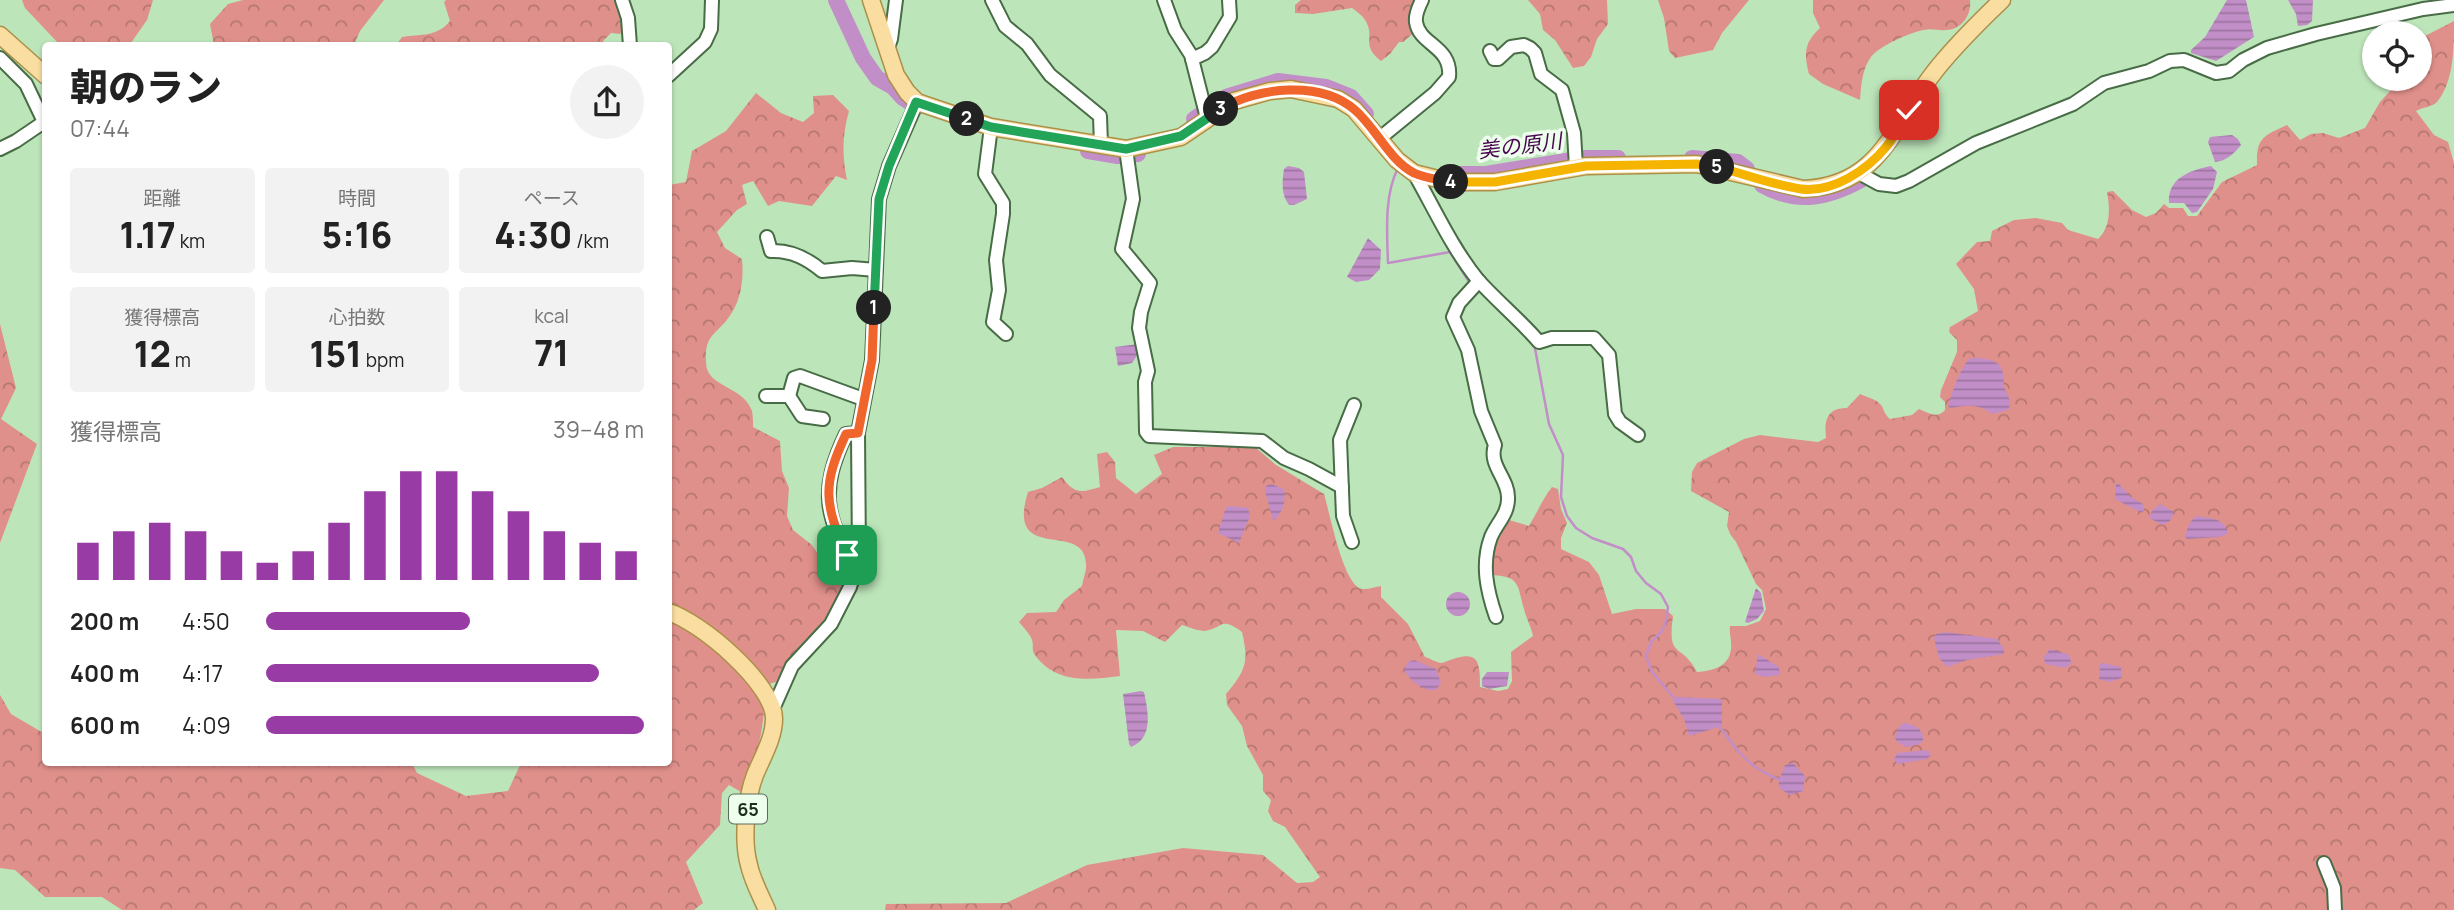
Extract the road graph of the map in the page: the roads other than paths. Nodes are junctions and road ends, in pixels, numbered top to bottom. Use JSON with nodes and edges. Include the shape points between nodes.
{"nodes":[{"id":1,"x":622,"y":0,"type":"edge"},
{"id":2,"x":712,"y":0,"type":"edge"},
{"id":3,"x":871,"y":0,"type":"edge"},
{"id":4,"x":896,"y":0,"type":"edge"},
{"id":5,"x":992,"y":0,"type":"edge"},
{"id":6,"x":1164,"y":0,"type":"edge"},
{"id":7,"x":1229,"y":0,"type":"edge"},
{"id":8,"x":1422,"y":0,"type":"edge"},
{"id":9,"x":2002,"y":0,"type":"edge"},
{"id":10,"x":2454,"y":5,"type":"edge"},
{"id":11,"x":0,"y":36,"type":"edge"},
{"id":12,"x":630,"y":42,"type":"edge"},
{"id":13,"x":887,"y":50,"type":"junction"},
{"id":14,"x":1490,"y":51,"type":"dead end"},
{"id":15,"x":0,"y":58,"type":"edge"},
{"id":16,"x":1192,"y":59,"type":"junction"},
{"id":17,"x":672,"y":72,"type":"edge"},
{"id":18,"x":42,"y":73,"type":"edge"},
{"id":19,"x":914,"y":106,"type":"junction"},
{"id":20,"x":42,"y":118,"type":"edge"},
{"id":21,"x":1207,"y":118,"type":"junction"},
{"id":22,"x":42,"y":126,"type":"edge"},
{"id":23,"x":991,"y":127,"type":"junction"},
{"id":24,"x":1380,"y":138,"type":"junction"},
{"id":25,"x":1101,"y":145,"type":"junction"},
{"id":26,"x":0,"y":149,"type":"edge"},
{"id":27,"x":1126,"y":149,"type":"junction"},
{"id":28,"x":1576,"y":167,"type":"junction"},
{"id":29,"x":1857,"y":172,"type":"junction"},
{"id":30,"x":1414,"y":173,"type":"junction"},
{"id":31,"x":767,"y":237,"type":"dead end"},
{"id":32,"x":876,"y":270,"type":"junction"},
{"id":33,"x":1479,"y":281,"type":"junction"},
{"id":34,"x":1006,"y":334,"type":"dead end"},
{"id":35,"x":766,"y":396,"type":"dead end"},
{"id":36,"x":789,"y":396,"type":"junction"},
{"id":37,"x":863,"y":399,"type":"junction"},
{"id":38,"x":1354,"y":405,"type":"dead end"},
{"id":39,"x":823,"y":419,"type":"dead end"},
{"id":40,"x":858,"y":433,"type":"junction"},
{"id":41,"x":1638,"y":435,"type":"dead end"},
{"id":42,"x":1342,"y":487,"type":"junction"},
{"id":43,"x":1352,"y":542,"type":"dead end"},
{"id":44,"x":856,"y":570,"type":"junction"},
{"id":45,"x":672,"y":614,"type":"edge"},
{"id":46,"x":1496,"y":617,"type":"dead end"},
{"id":47,"x":773,"y":709,"type":"junction"},
{"id":48,"x":2324,"y":863,"type":"dead end"},
{"id":49,"x":767,"y":910,"type":"edge"},
{"id":50,"x":2334,"y":910,"type":"edge"}],
"edges":[{"from":1,"to":12,"type":"street"},
{"from":2,"to":17,"type":"street","via":[[711,29],[705,42]]},
{"from":3,"to":13,"type":"main road"},
{"from":4,"to":13,"type":"street"},
{"from":5,"to":25,"type":"street","via":[[1005,26],[1027,44],[1050,75],[1100,116]]},
{"from":6,"to":16,"type":"street"},
{"from":7,"to":16,"type":"street","via":[[1230,17],[1212,47]]},
{"from":8,"to":24,"type":"street","via":[[1416,21],[1419,30],[1443,53],[1449,77]]},
{"from":9,"to":29,"type":"main road","via":[[1930,77],[1888,146]]},
{"from":10,"to":29,"type":"street","via":[[2316,33],[2267,48],[2229,71],[2216,73],[2184,60],[2170,61],[2104,83],[2073,104],[1976,143],[1896,186],[1879,184]]},
{"from":11,"to":18,"type":"main road"},
{"from":13,"to":19,"type":"main road"},
{"from":14,"to":28,"type":"street","via":[[1494,60],[1518,46],[1535,53],[1541,74],[1562,90],[1574,133]]},
{"from":15,"to":20,"type":"street","via":[[26,84]]},
{"from":16,"to":21,"type":"street"},
{"from":19,"to":23,"type":"main road"},
{"from":19,"to":32,"type":"street","via":[[879,199]]},
{"from":21,"to":24,"type":"main road","via":[[1234,101],[1291,89],[1338,99],[1354,109]]},
{"from":21,"to":27,"type":"main road","via":[[1181,136]]},
{"from":22,"to":26,"type":"street"},
{"from":23,"to":25,"type":"main road"},
{"from":23,"to":34,"type":"street","via":[[985,174],[1003,203],[993,322]]},
{"from":24,"to":30,"type":"main road"},
{"from":25,"to":27,"type":"main road"},
{"from":27,"to":42,"type":"street","via":[[1133,199],[1122,249],[1150,283],[1139,328],[1149,371],[1146,432],[1149,436],[1262,441],[1284,458]]},
{"from":28,"to":29,"type":"main road","via":[[1697,164],[1803,189],[1840,183]]},
{"from":28,"to":30,"type":"main road","via":[[1470,183]]},
{"from":30,"to":33,"type":"street"},
{"from":31,"to":32,"type":"street","via":[[771,251],[796,254],[822,271]]},
{"from":32,"to":37,"type":"street","via":[[872,360]]},
{"from":33,"to":41,"type":"street","via":[[1539,342],[1594,338],[1609,355],[1615,414]]},
{"from":33,"to":46,"type":"street","via":[[1453,317],[1468,350],[1481,411],[1496,445],[1495,463],[1507,487],[1508,507],[1492,536],[1485,573]]},
{"from":35,"to":36,"type":"street"},
{"from":36,"to":37,"type":"street","via":[[794,378],[800,376]]},
{"from":36,"to":39,"type":"street","via":[[802,416]]},
{"from":37,"to":40,"type":"street"},
{"from":38,"to":42,"type":"street","via":[[1340,440]]},
{"from":40,"to":44,"type":"street","via":[[860,544]]},
{"from":40,"to":44,"type":"street","via":[[846,434],[828,478],[831,517]]},
{"from":42,"to":43,"type":"street","via":[[1343,516]]},
{"from":44,"to":47,"type":"street","via":[[831,624],[792,666]]},
{"from":45,"to":47,"type":"main road","via":[[693,622],[725,647]]},
{"from":47,"to":49,"type":"main road","number":"65","via":[[775,721],[754,778],[746,823],[748,864]]},
{"from":48,"to":50,"type":"street","via":[[2334,888]]}]}
